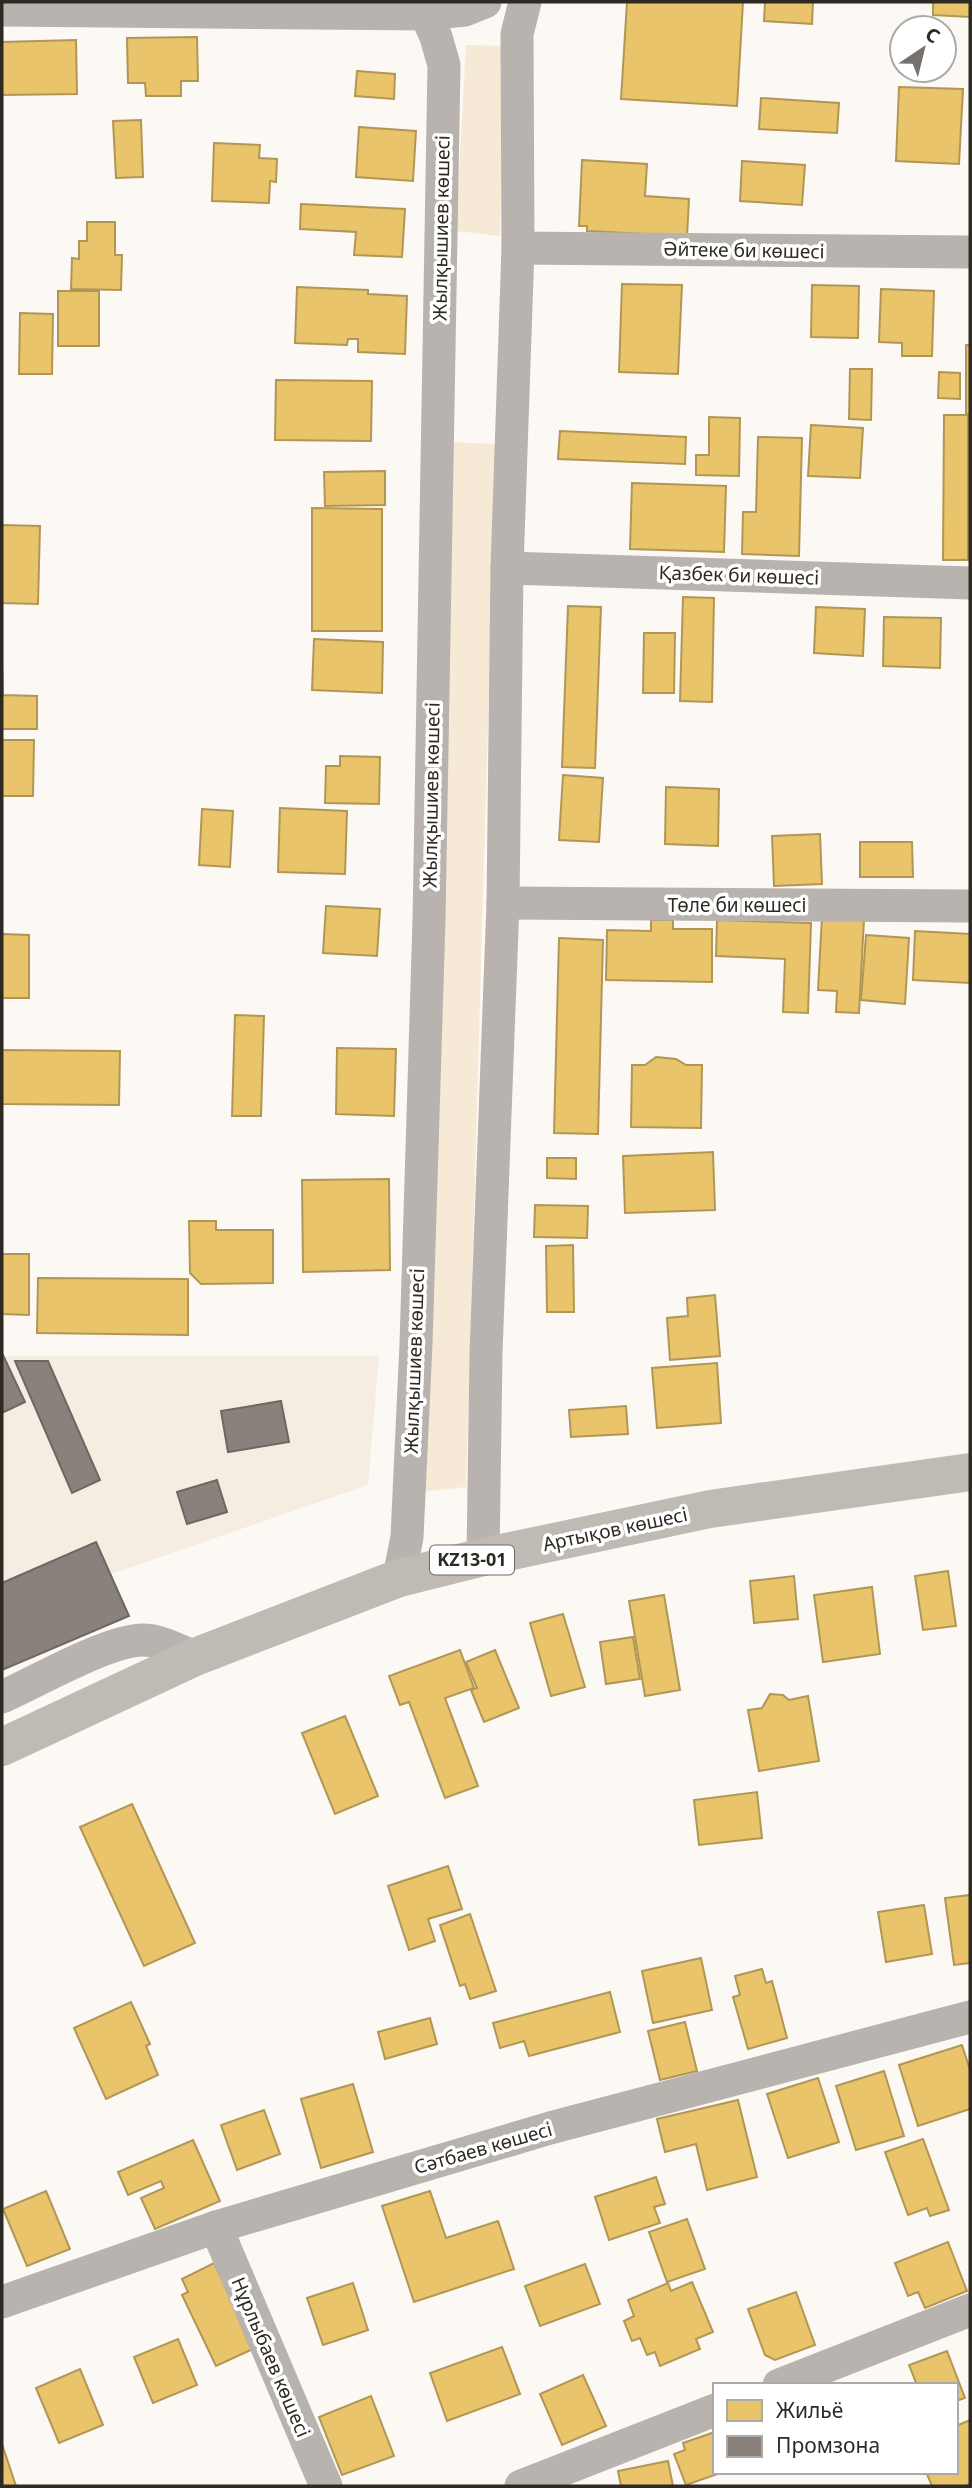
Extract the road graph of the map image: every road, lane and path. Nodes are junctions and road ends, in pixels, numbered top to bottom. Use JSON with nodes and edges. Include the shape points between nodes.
{"nodes":[{"id":1,"x":525,"y":2,"type":"edge"},
{"id":2,"x":475,"y":6,"type":"edge"},
{"id":3,"x":2,"y":10,"type":"edge"},
{"id":4,"x":426,"y":14,"type":"junction"},
{"id":5,"x":517,"y":50,"type":"junction"},
{"id":6,"x":518,"y":248,"type":"junction"},
{"id":7,"x":970,"y":252,"type":"edge"},
{"id":8,"x":507,"y":568,"type":"junction"},
{"id":9,"x":970,"y":583,"type":"edge"},
{"id":10,"x":503,"y":903,"type":"junction"},
{"id":11,"x":970,"y":906,"type":"edge"},
{"id":12,"x":970,"y":1472,"type":"edge"},
{"id":13,"x":483,"y":1557,"type":"junction"},
{"id":14,"x":399,"y":1578,"type":"junction"},
{"id":15,"x":195,"y":1657,"type":"junction"},
{"id":16,"x":2,"y":1697,"type":"edge"},
{"id":17,"x":2,"y":1747,"type":"edge"},
{"id":18,"x":970,"y":2017,"type":"edge"},
{"id":19,"x":216,"y":2227,"type":"junction"},
{"id":20,"x":2,"y":2302,"type":"edge"},
{"id":21,"x":970,"y":2310,"type":"edge"},
{"id":22,"x":784,"y":2383,"type":"edge"},
{"id":23,"x":713,"y":2411,"type":"edge"},
{"id":24,"x":326,"y":2486,"type":"edge"},
{"id":25,"x":521,"y":2486,"type":"edge"}],
"edges":[{"from":1,"to":5,"type":"street"},
{"from":2,"to":4,"type":"street"},
{"from":2,"to":5,"type":"street"},
{"from":3,"to":4,"type":"street"},
{"from":4,"to":14,"type":"street","name":"Жылқышиев көшесі","via":[[444,65],[416,1344],[407,1537]]},
{"from":5,"to":6,"type":"street"},
{"from":6,"to":7,"type":"street","name":"Әйтеке би көшесі"},
{"from":6,"to":8,"type":"street"},
{"from":8,"to":9,"type":"street","name":"Қазбек би көшесі"},
{"from":8,"to":10,"type":"street"},
{"from":10,"to":11,"type":"street","name":"Төле би көшесі"},
{"from":10,"to":13,"type":"street"},
{"from":12,"to":13,"type":"highway","name":"Артықов көшесі","number":"KZ13-01","via":[[710,1509]]},
{"from":13,"to":14,"type":"highway","name":"Артықов көшесі","number":"KZ13-01"},
{"from":14,"to":15,"type":"highway","name":"Артықов көшесі","number":"KZ13-01"},
{"from":15,"to":16,"type":"street","via":[[142,1640],[109,1648]]},
{"from":15,"to":17,"type":"highway","name":"Артықов көшесі","number":"KZ13-01"},
{"from":18,"to":19,"type":"street","name":"Сәтбаев көшесі","via":[[550,2128]]},
{"from":19,"to":20,"type":"street","name":"Сәтбаев көшесі"},
{"from":19,"to":24,"type":"street","name":"Нұрлыбаев көшесі"},
{"from":21,"to":22,"type":"street"},
{"from":23,"to":25,"type":"street"}]}
